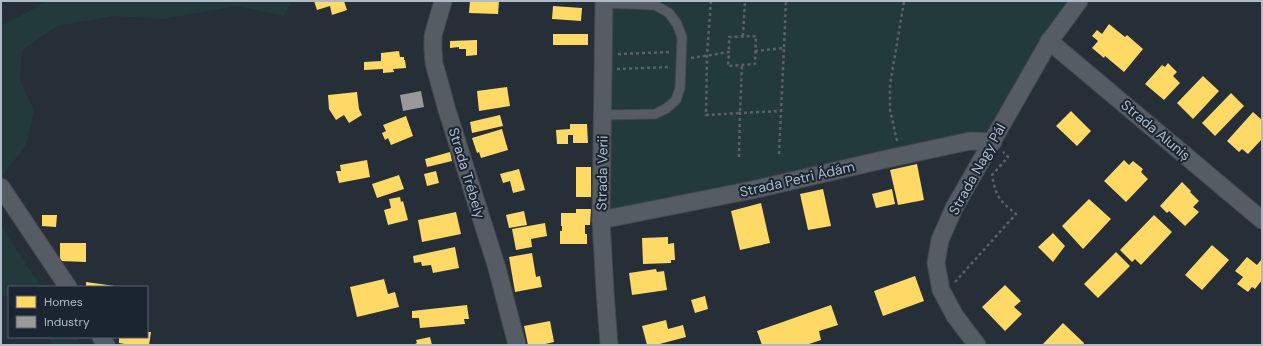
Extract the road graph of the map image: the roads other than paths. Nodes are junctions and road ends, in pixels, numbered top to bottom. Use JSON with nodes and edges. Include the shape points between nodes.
{"nodes":[{"id":1,"x":443,"y":1,"type":"edge"},
{"id":2,"x":1079,"y":1,"type":"edge"},
{"id":3,"x":604,"y":2,"type":"edge"},
{"id":4,"x":1049,"y":41,"type":"junction"},
{"id":5,"x":602,"y":115,"type":"junction"},
{"id":6,"x":992,"y":142,"type":"junction"},
{"id":7,"x":1,"y":187,"type":"edge"},
{"id":8,"x":601,"y":220,"type":"junction"},
{"id":9,"x":1262,"y":220,"type":"edge"},
{"id":10,"x":67,"y":286,"type":"edge"},
{"id":11,"x":516,"y":345,"type":"edge"},
{"id":12,"x":609,"y":345,"type":"edge"},
{"id":13,"x":977,"y":345,"type":"edge"}],
"edges":[{"from":1,"to":11,"type":"street","name":"Strada Trébely","via":[[433,36],[434,64],[497,268]]},
{"from":2,"to":4,"type":"street","name":"Strada Nagy Pál"},
{"from":3,"to":5,"type":"street","name":"Strada Verii"},
{"from":3,"to":5,"type":"lane","via":[[655,5],[669,13],[682,37],[680,88],[676,100],[668,108],[654,114]]},
{"from":4,"to":6,"type":"street","name":"Strada Nagy Pál"},
{"from":4,"to":9,"type":"street","name":"Strada Aluniș"},
{"from":5,"to":8,"type":"street","name":"Strada Verii"},
{"from":6,"to":8,"type":"street","name":"Strada Petri Ádám","via":[[970,141],[752,190]]},
{"from":6,"to":13,"type":"street","name":"Strada Nagy Pál","via":[[954,208],[940,240],[936,263],[941,290],[955,316]]},
{"from":7,"to":10,"type":"street"},
{"from":8,"to":12,"type":"street","name":"Strada Verii"}]}
